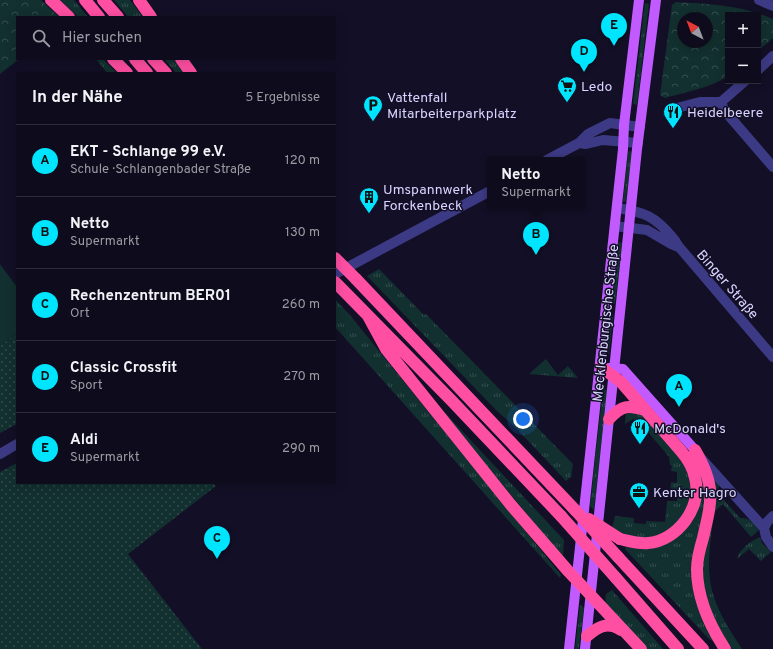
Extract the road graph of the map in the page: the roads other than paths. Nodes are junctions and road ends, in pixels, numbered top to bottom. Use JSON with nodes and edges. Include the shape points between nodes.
{"nodes":[{"id":1,"x":51,"y":0,"type":"edge"},
{"id":2,"x":85,"y":0,"type":"edge"},
{"id":3,"x":103,"y":0,"type":"edge"},
{"id":4,"x":138,"y":0,"type":"edge"},
{"id":5,"x":640,"y":0,"type":"edge"},
{"id":6,"x":656,"y":0,"type":"edge"},
{"id":7,"x":758,"y":0,"type":"edge"},
{"id":8,"x":773,"y":6,"type":"edge"},
{"id":9,"x":68,"y":16,"type":"edge"},
{"id":10,"x":98,"y":16,"type":"edge"},
{"id":11,"x":117,"y":16,"type":"edge"},
{"id":12,"x":150,"y":16,"type":"edge"},
{"id":13,"x":773,"y":56,"type":"edge"},
{"id":14,"x":115,"y":60,"type":"edge"},
{"id":15,"x":136,"y":60,"type":"edge"},
{"id":16,"x":155,"y":60,"type":"edge"},
{"id":17,"x":182,"y":60,"type":"edge"},
{"id":18,"x":761,"y":67,"type":"edge"},
{"id":19,"x":126,"y":72,"type":"edge"},
{"id":20,"x":146,"y":72,"type":"edge"},
{"id":21,"x":165,"y":72,"type":"edge"},
{"id":22,"x":191,"y":72,"type":"edge"},
{"id":23,"x":742,"y":84,"type":"edge"},
{"id":24,"x":721,"y":102,"type":"junction"},
{"id":25,"x":670,"y":110,"type":"dead end"},
{"id":26,"x":624,"y":125,"type":"junction"},
{"id":27,"x":640,"y":126,"type":"junction"},
{"id":28,"x":624,"y":142,"type":"junction"},
{"id":29,"x":579,"y":143,"type":"junction"},
{"id":30,"x":638,"y":143,"type":"junction"},
{"id":31,"x":553,"y":157,"type":"edge"},
{"id":32,"x":773,"y":167,"type":"edge"},
{"id":33,"x":487,"y":193,"type":"edge"},
{"id":34,"x":617,"y":208,"type":"junction"},
{"id":35,"x":631,"y":210,"type":"junction"},
{"id":36,"x":615,"y":226,"type":"junction"},
{"id":37,"x":629,"y":228,"type":"junction"},
{"id":38,"x":678,"y":247,"type":"junction"},
{"id":39,"x":336,"y":259,"type":"edge"},
{"id":40,"x":336,"y":273,"type":"edge"},
{"id":41,"x":339,"y":286,"type":"edge"},
{"id":42,"x":606,"y":310,"type":"junction"},
{"id":43,"x":621,"y":311,"type":"junction"},
{"id":44,"x":368,"y":316,"type":"junction"},
{"id":45,"x":773,"y":357,"type":"edge"},
{"id":46,"x":601,"y":367,"type":"junction"},
{"id":47,"x":614,"y":373,"type":"junction"},
{"id":48,"x":645,"y":410,"type":"junction"},
{"id":49,"x":609,"y":419,"type":"junction"},
{"id":50,"x":16,"y":445,"type":"edge"},
{"id":51,"x":695,"y":450,"type":"junction"},
{"id":52,"x":0,"y":454,"type":"edge"},
{"id":53,"x":576,"y":511,"type":"junction"},
{"id":54,"x":773,"y":516,"type":"edge"},
{"id":55,"x":764,"y":528,"type":"junction"},
{"id":56,"x":773,"y":547,"type":"edge"},
{"id":57,"x":576,"y":579,"type":"junction"},
{"id":58,"x":592,"y":580,"type":"junction"},
{"id":59,"x":591,"y":594,"type":"junction"},
{"id":60,"x":625,"y":632,"type":"junction"},
{"id":61,"x":587,"y":636,"type":"junction"},
{"id":62,"x":569,"y":649,"type":"edge"},
{"id":63,"x":585,"y":649,"type":"edge"},
{"id":64,"x":641,"y":649,"type":"edge"},
{"id":65,"x":678,"y":649,"type":"edge"},
{"id":66,"x":702,"y":649,"type":"edge"},
{"id":67,"x":725,"y":649,"type":"edge"}],
"edges":[{"from":1,"to":9,"type":"highway"},
{"from":2,"to":10,"type":"highway"},
{"from":3,"to":11,"type":"highway"},
{"from":4,"to":12,"type":"highway"},
{"from":5,"to":26,"type":"main road","name":"Mecklenburgische Straße"},
{"from":6,"to":27,"type":"main road","name":"Mecklenburgische Straße"},
{"from":7,"to":8,"type":"street"},
{"from":13,"to":18,"type":"street"},
{"from":14,"to":19,"type":"highway"},
{"from":15,"to":20,"type":"highway"},
{"from":16,"to":21,"type":"highway"},
{"from":17,"to":22,"type":"highway"},
{"from":23,"to":24,"type":"street"},
{"from":24,"to":25,"type":"street","via":[[700,102]]},
{"from":24,"to":32,"type":"street","via":[[724,110]]},
{"from":26,"to":27,"type":"street"},
{"from":26,"to":28,"type":"main road","name":"Mecklenburgische Straße"},
{"from":26,"to":29,"type":"street","via":[[610,124],[588,134]]},
{"from":27,"to":30,"type":"main road","name":"Mecklenburgische Straße"},
{"from":28,"to":29,"type":"street","via":[[603,140]]},
{"from":28,"to":30,"type":"street"},
{"from":28,"to":34,"type":"main road","name":"Mecklenburgische Straße"},
{"from":29,"to":31,"type":"street"},
{"from":30,"to":35,"type":"main road","name":"Mecklenburgische Straße"},
{"from":33,"to":40,"type":"street"},
{"from":34,"to":35,"type":"street","name":"Binger Straße"},
{"from":34,"to":36,"type":"main road","name":"Mecklenburgische Straße"},
{"from":35,"to":37,"type":"main road","name":"Mecklenburgische Straße"},
{"from":35,"to":38,"type":"street","name":"Binger Straße","via":[[646,214],[655,220],[674,239]]},
{"from":36,"to":37,"type":"street","name":"Binger Straße"},
{"from":36,"to":42,"type":"main road","name":"Mecklenburgische Straße"},
{"from":37,"to":38,"type":"street","name":"Binger Straße","via":[[650,232]]},
{"from":37,"to":43,"type":"main road","name":"Mecklenburgische Straße"},
{"from":38,"to":45,"type":"street","name":"Binger Straße"},
{"from":39,"to":53,"type":"highway","bridge":true},
{"from":41,"to":44,"type":"highway"},
{"from":42,"to":43,"type":"main road"},
{"from":42,"to":46,"type":"main road","name":"Mecklenburgische Straße"},
{"from":43,"to":47,"type":"main road","name":"Mecklenburgische Straße"},
{"from":44,"to":57,"type":"highway","via":[[386,349],[434,411]]},
{"from":44,"to":65,"type":"highway","bridge":true,"via":[[561,516]]},
{"from":46,"to":47,"type":"highway"},
{"from":46,"to":57,"type":"main road","name":"Mecklenburgische Straße"},
{"from":47,"to":48,"type":"highway"},
{"from":47,"to":49,"type":"main road","name":"Mecklenburgische Straße"},
{"from":47,"to":51,"type":"main road","via":[[623,369]]},
{"from":48,"to":49,"type":"highway","via":[[626,407],[614,413]]},
{"from":48,"to":53,"type":"highway","bridge":true,"via":[[686,458],[696,478],[692,509],[682,526],[669,536],[648,544],[633,542],[620,539]]},
{"from":49,"to":58,"type":"main road","name":"Mecklenburgische Straße"},
{"from":50,"to":52,"type":"street"},
{"from":51,"to":55,"type":"street"},
{"from":51,"to":67,"type":"highway","via":[[707,474],[711,491],[710,510],[696,568],[710,623]]},
{"from":53,"to":66,"type":"highway","bridge":true},
{"from":54,"to":55,"type":"street"},
{"from":55,"to":56,"type":"street","via":[[766,538]]},
{"from":57,"to":58,"type":"main road"},
{"from":57,"to":59,"type":"highway"},
{"from":57,"to":62,"type":"main road","name":"Mecklenburgische Straße"},
{"from":58,"to":59,"type":"main road","name":"Mecklenburgische Straße"},
{"from":59,"to":60,"type":"highway"},
{"from":59,"to":61,"type":"main road","name":"Mecklenburgische Straße"},
{"from":60,"to":61,"type":"highway","via":[[605,625]]},
{"from":60,"to":64,"type":"highway"},
{"from":61,"to":63,"type":"main road","name":"Mecklenburgische Straße"}]}
